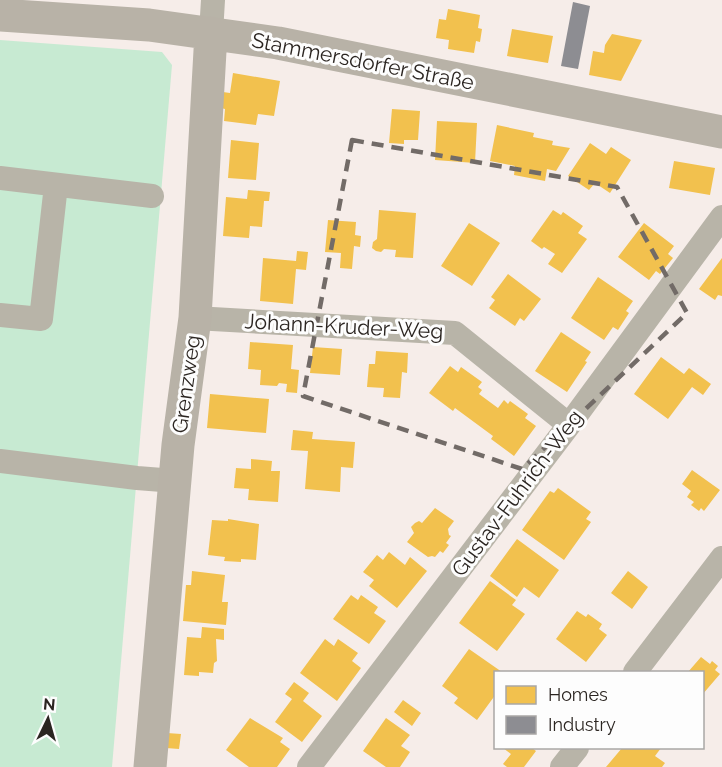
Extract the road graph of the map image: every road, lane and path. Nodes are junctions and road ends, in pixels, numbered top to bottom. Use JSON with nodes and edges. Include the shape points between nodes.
{"nodes":[{"id":1,"x":213,"y":0,"type":"edge"},
{"id":2,"x":0,"y":15,"type":"edge"},
{"id":3,"x":211,"y":33,"type":"junction"},
{"id":4,"x":722,"y":132,"type":"edge"},
{"id":5,"x":0,"y":178,"type":"edge"},
{"id":6,"x":57,"y":185,"type":"junction"},
{"id":7,"x":152,"y":196,"type":"dead end"},
{"id":8,"x":722,"y":217,"type":"edge"},
{"id":9,"x":0,"y":315,"type":"edge"},
{"id":10,"x":195,"y":318,"type":"junction"},
{"id":11,"x":569,"y":425,"type":"junction"},
{"id":12,"x":0,"y":461,"type":"edge"},
{"id":13,"x":175,"y":481,"type":"junction"},
{"id":14,"x":722,"y":558,"type":"edge"},
{"id":15,"x":635,"y":671,"type":"edge"},
{"id":16,"x":576,"y":749,"type":"edge"},
{"id":17,"x":150,"y":767,"type":"edge"},
{"id":18,"x":309,"y":767,"type":"edge"},
{"id":19,"x":562,"y":767,"type":"edge"}],
"edges":[{"from":1,"to":3,"type":"street","name":"Grenzweg"},
{"from":2,"to":3,"type":"street","name":"Stammersdorfer Straße"},
{"from":3,"to":4,"type":"street","name":"Stammersdorfer Straße","via":[[322,51]]},
{"from":3,"to":10,"type":"street","name":"Grenzweg"},
{"from":5,"to":6,"type":"street"},
{"from":6,"to":7,"type":"street"},
{"from":6,"to":9,"type":"street","via":[[41,319]]},
{"from":8,"to":11,"type":"street","name":"Gustav-Fuhrich-Weg"},
{"from":10,"to":11,"type":"street","name":"Johann-Kruder-Weg","via":[[455,333]]},
{"from":10,"to":13,"type":"street","name":"Grenzweg"},
{"from":11,"to":18,"type":"street","name":"Gustav-Fuhrich-Weg"},
{"from":12,"to":13,"type":"street"},
{"from":13,"to":17,"type":"street","name":"Grenzweg"},
{"from":14,"to":15,"type":"street"},
{"from":16,"to":19,"type":"street"}]}
